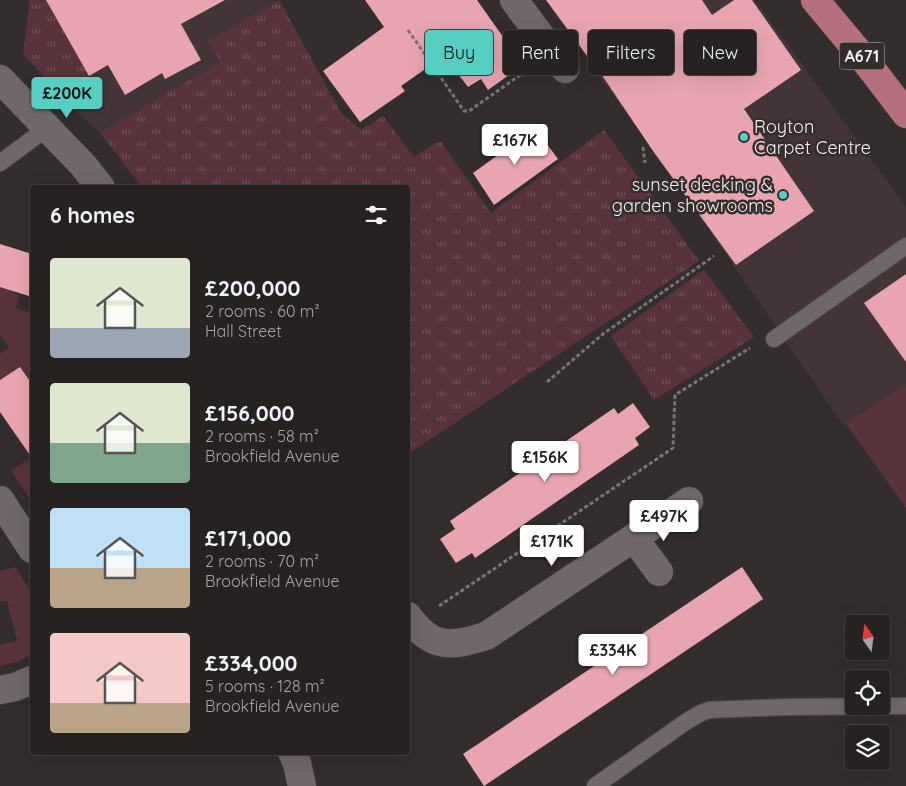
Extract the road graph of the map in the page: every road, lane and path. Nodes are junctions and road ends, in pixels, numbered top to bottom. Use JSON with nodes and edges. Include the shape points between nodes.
{"nodes":[{"id":1,"x":514,"y":0,"type":"edge"},
{"id":2,"x":815,"y":0,"type":"edge"},
{"id":3,"x":408,"y":30,"type":"dead end"},
{"id":4,"x":536,"y":30,"type":"edge"},
{"id":5,"x":519,"y":75,"type":"edge"},
{"id":6,"x":0,"y":79,"type":"edge"},
{"id":7,"x":906,"y":114,"type":"edge"},
{"id":8,"x":47,"y":128,"type":"junction"},
{"id":9,"x":643,"y":146,"type":"dead end"},
{"id":10,"x":0,"y":163,"type":"edge"},
{"id":11,"x":645,"y":163,"type":"dead end"},
{"id":12,"x":99,"y":185,"type":"edge"},
{"id":13,"x":906,"y":246,"type":"edge"},
{"id":14,"x":714,"y":256,"type":"dead end"},
{"id":15,"x":774,"y":339,"type":"dead end"},
{"id":16,"x":755,"y":345,"type":"dead end"},
{"id":17,"x":547,"y":382,"type":"dead end"},
{"id":18,"x":0,"y":500,"type":"edge"},
{"id":19,"x":689,"y":501,"type":"dead end"},
{"id":20,"x":634,"y":538,"type":"junction"},
{"id":21,"x":30,"y":546,"type":"edge"},
{"id":22,"x":659,"y":572,"type":"dead end"},
{"id":23,"x":434,"y":609,"type":"dead end"},
{"id":24,"x":410,"y":619,"type":"edge"},
{"id":25,"x":30,"y":681,"type":"edge"},
{"id":26,"x":0,"y":690,"type":"edge"},
{"id":27,"x":906,"y":706,"type":"edge"},
{"id":28,"x":293,"y":755,"type":"edge"},
{"id":29,"x":302,"y":786,"type":"edge"},
{"id":30,"x":595,"y":786,"type":"edge"}],
"edges":[{"from":1,"to":4,"type":"street"},
{"from":2,"to":7,"type":"main road","number":"A671"},
{"from":3,"to":5,"type":"path","via":[[464,111],[469,111]]},
{"from":6,"to":8,"type":"street"},
{"from":8,"to":10,"type":"lane"},
{"from":8,"to":12,"type":"street"},
{"from":9,"to":11,"type":"path"},
{"from":13,"to":15,"type":"lane"},
{"from":14,"to":17,"type":"path","via":[[603,334]]},
{"from":16,"to":23,"type":"path","via":[[675,395],[673,448]]},
{"from":18,"to":21,"type":"street"},
{"from":19,"to":20,"type":"street"},
{"from":20,"to":22,"type":"street"},
{"from":20,"to":24,"type":"street","via":[[486,636],[462,644],[443,642],[427,638]]},
{"from":25,"to":26,"type":"street"},
{"from":27,"to":30,"type":"lane","via":[[709,710]]},
{"from":28,"to":29,"type":"street"}]}
